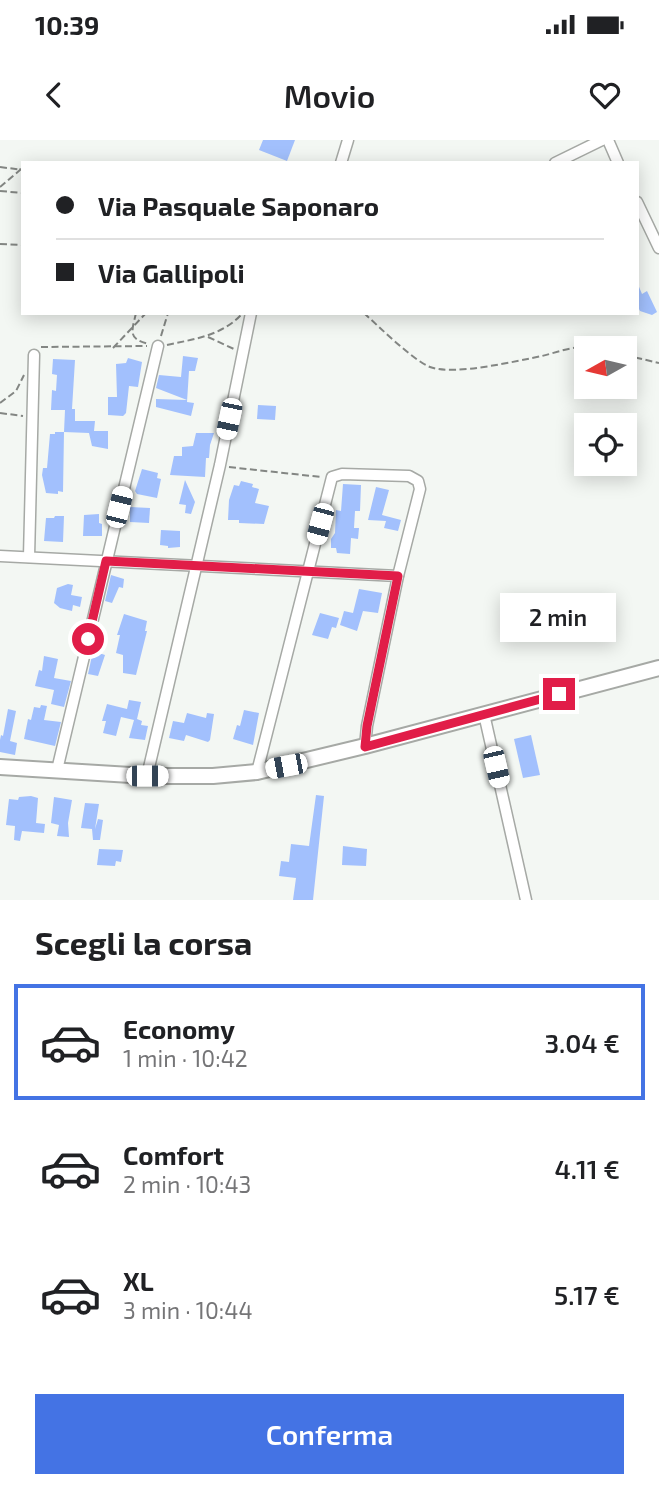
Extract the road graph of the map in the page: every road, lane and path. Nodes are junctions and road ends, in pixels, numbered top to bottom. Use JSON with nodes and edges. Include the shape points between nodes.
{"nodes":[{"id":1,"x":348,"y":140,"type":"edge"},
{"id":2,"x":602,"y":140,"type":"edge"},
{"id":3,"x":608,"y":140,"type":"edge"},
{"id":4,"x":342,"y":161,"type":"edge"},
{"id":5,"x":559,"y":161,"type":"edge"},
{"id":6,"x":617,"y":161,"type":"edge"},
{"id":7,"x":0,"y":167,"type":"edge"},
{"id":8,"x":21,"y":170,"type":"edge"},
{"id":9,"x":21,"y":171,"type":"edge"},
{"id":10,"x":0,"y":187,"type":"edge"},
{"id":11,"x":0,"y":191,"type":"edge"},
{"id":12,"x":21,"y":193,"type":"edge"},
{"id":13,"x":639,"y":206,"type":"edge"},
{"id":14,"x":0,"y":244,"type":"edge"},
{"id":15,"x":21,"y":245,"type":"edge"},
{"id":16,"x":659,"y":248,"type":"edge"},
{"id":17,"x":135,"y":315,"type":"edge"},
{"id":18,"x":144,"y":315,"type":"edge"},
{"id":19,"x":167,"y":315,"type":"edge"},
{"id":20,"x":245,"y":315,"type":"edge"},
{"id":21,"x":248,"y":315,"type":"edge"},
{"id":22,"x":366,"y":315,"type":"edge"},
{"id":23,"x":131,"y":329,"type":"junction"},
{"id":24,"x":206,"y":336,"type":"junction"},
{"id":25,"x":158,"y":346,"type":"junction"},
{"id":26,"x":113,"y":348,"type":"junction"},
{"id":27,"x":574,"y":349,"type":"edge"},
{"id":28,"x":243,"y":351,"type":"junction"},
{"id":29,"x":34,"y":355,"type":"joint"},
{"id":30,"x":637,"y":358,"type":"edge"},
{"id":31,"x":659,"y":363,"type":"edge"},
{"id":32,"x":24,"y":375,"type":"dead end"},
{"id":33,"x":0,"y":403,"type":"edge"},
{"id":34,"x":0,"y":413,"type":"edge"},
{"id":35,"x":33,"y":420,"type":"junction"},
{"id":36,"x":220,"y":465,"type":"junction"},
{"id":37,"x":332,"y":477,"type":"junction"},
{"id":38,"x":0,"y":556,"type":"edge"},
{"id":39,"x":29,"y":557,"type":"junction"},
{"id":40,"x":106,"y":561,"type":"junction"},
{"id":41,"x":197,"y":565,"type":"junction"},
{"id":42,"x":307,"y":571,"type":"junction"},
{"id":43,"x":398,"y":576,"type":"junction"},
{"id":44,"x":659,"y":668,"type":"edge"},
{"id":45,"x":484,"y":714,"type":"junction"},
{"id":46,"x":365,"y":747,"type":"junction"},
{"id":47,"x":1,"y":768,"type":"edge"},
{"id":48,"x":57,"y":770,"type":"junction"},
{"id":49,"x":257,"y":772,"type":"junction"},
{"id":50,"x":147,"y":776,"type":"junction"},
{"id":51,"x":526,"y":900,"type":"edge"}],
"edges":[{"from":1,"to":4,"type":"street"},
{"from":2,"to":5,"type":"street"},
{"from":3,"to":6,"type":"street"},
{"from":7,"to":8,"type":"path"},
{"from":9,"to":10,"type":"path"},
{"from":11,"to":12,"type":"path"},
{"from":13,"to":16,"type":"street"},
{"from":14,"to":15,"type":"path"},
{"from":17,"to":23,"type":"path"},
{"from":18,"to":23,"type":"path"},
{"from":19,"to":25,"type":"path"},
{"from":20,"to":24,"type":"path"},
{"from":21,"to":28,"type":"street"},
{"from":22,"to":27,"type":"path","via":[[429,367],[448,370],[509,363]]},
{"from":23,"to":25,"type":"path","via":[[138,341]]},
{"from":23,"to":26,"type":"path"},
{"from":24,"to":25,"type":"path"},
{"from":24,"to":28,"type":"path"},
{"from":25,"to":26,"type":"path"},
{"from":25,"to":40,"type":"street"},
{"from":26,"to":29,"type":"path","via":[[40,347]]},
{"from":28,"to":36,"type":"street"},
{"from":29,"to":35,"type":"street"},
{"from":30,"to":31,"type":"path"},
{"from":32,"to":33,"type":"path","via":[[16,391]]},
{"from":34,"to":35,"type":"path"},
{"from":35,"to":39,"type":"street"},
{"from":36,"to":37,"type":"path"},
{"from":36,"to":41,"type":"street"},
{"from":37,"to":42,"type":"street"},
{"from":37,"to":43,"type":"street","via":[[409,476],[418,481],[420,489]]},
{"from":38,"to":39,"type":"street"},
{"from":39,"to":40,"type":"street"},
{"from":40,"to":41,"type":"street"},
{"from":40,"to":48,"type":"street"},
{"from":41,"to":42,"type":"street"},
{"from":41,"to":50,"type":"street"},
{"from":42,"to":43,"type":"street"},
{"from":42,"to":49,"type":"street"},
{"from":43,"to":46,"type":"street"},
{"from":44,"to":45,"type":"main road"},
{"from":45,"to":46,"type":"main road"},
{"from":45,"to":51,"type":"street"},
{"from":46,"to":49,"type":"main road"},
{"from":47,"to":48,"type":"main road"},
{"from":48,"to":50,"type":"main road"},
{"from":49,"to":50,"type":"main road"}]}
